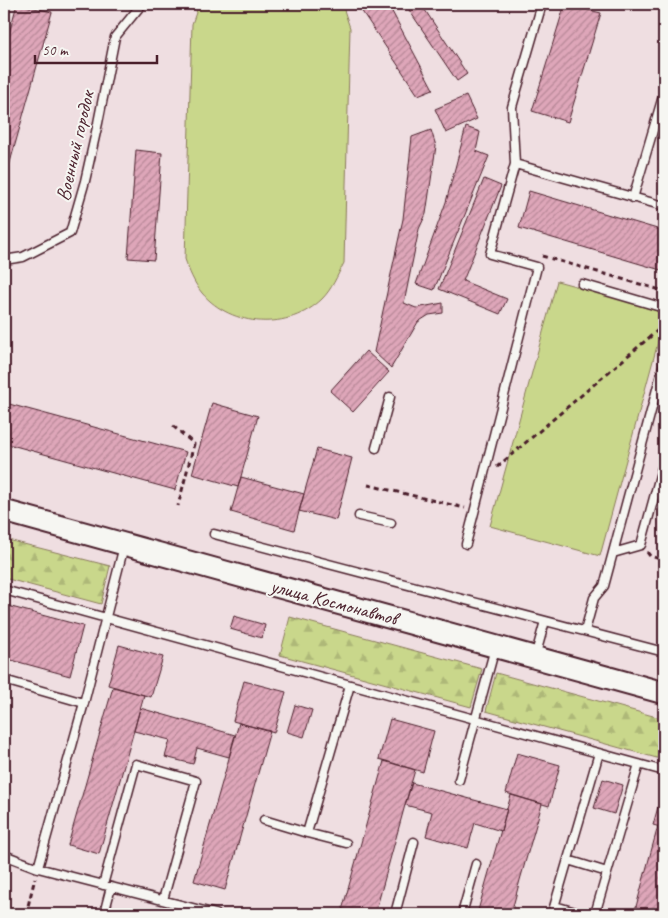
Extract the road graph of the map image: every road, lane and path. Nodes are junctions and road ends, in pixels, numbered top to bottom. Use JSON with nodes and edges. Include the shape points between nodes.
{"nodes":[{"id":1,"x":142,"y":4,"type":"edge"},
{"id":2,"x":542,"y":4,"type":"edge"},
{"id":3,"x":664,"y":93,"type":"edge"},
{"id":4,"x":515,"y":164,"type":"junction"},
{"id":5,"x":633,"y":198,"type":"junction"},
{"id":6,"x":664,"y":206,"type":"edge"},
{"id":7,"x":541,"y":255,"type":"dead end"},
{"id":8,"x":4,"y":260,"type":"edge"},
{"id":9,"x":582,"y":284,"type":"dead end"},
{"id":10,"x":664,"y":291,"type":"edge"},
{"id":11,"x":664,"y":308,"type":"edge"},
{"id":12,"x":664,"y":325,"type":"edge"},
{"id":13,"x":664,"y":363,"type":"edge"},
{"id":14,"x":390,"y":397,"type":"dead end"},
{"id":15,"x":173,"y":426,"type":"dead end"},
{"id":16,"x":376,"y":448,"type":"dead end"},
{"id":17,"x":664,"y":461,"type":"edge"},
{"id":18,"x":483,"y":479,"type":"junction"},
{"id":19,"x":368,"y":485,"type":"dead end"},
{"id":20,"x":178,"y":506,"type":"dead end"},
{"id":21,"x":4,"y":510,"type":"edge"},
{"id":22,"x":475,"y":511,"type":"junction"},
{"id":23,"x":359,"y":516,"type":"dead end"},
{"id":24,"x":391,"y":524,"type":"dead end"},
{"id":25,"x":214,"y":534,"type":"dead end"},
{"id":26,"x":124,"y":544,"type":"junction"},
{"id":27,"x":466,"y":544,"type":"dead end"},
{"id":28,"x":641,"y":546,"type":"junction"},
{"id":29,"x":613,"y":553,"type":"junction"},
{"id":30,"x":664,"y":560,"type":"edge"},
{"id":31,"x":4,"y":590,"type":"edge"},
{"id":32,"x":104,"y":618,"type":"junction"},
{"id":33,"x":545,"y":621,"type":"junction"},
{"id":34,"x":585,"y":631,"type":"junction"},
{"id":35,"x":495,"y":646,"type":"junction"},
{"id":36,"x":664,"y":652,"type":"edge"},
{"id":37,"x":535,"y":657,"type":"junction"},
{"id":38,"x":4,"y":680,"type":"edge"},
{"id":39,"x":350,"y":685,"type":"junction"},
{"id":40,"x":664,"y":693,"type":"edge"},
{"id":41,"x":84,"y":703,"type":"junction"},
{"id":42,"x":476,"y":720,"type":"junction"},
{"id":43,"x":599,"y":753,"type":"junction"},
{"id":44,"x":639,"y":764,"type":"junction"},
{"id":45,"x":664,"y":771,"type":"edge"},
{"id":46,"x":459,"y":780,"type":"dead end"},
{"id":47,"x":264,"y":820,"type":"dead end"},
{"id":48,"x":307,"y":833,"type":"junction"},
{"id":49,"x":414,"y":842,"type":"dead end"},
{"id":50,"x":346,"y":843,"type":"dead end"},
{"id":51,"x":4,"y":855,"type":"edge"},
{"id":52,"x":568,"y":860,"type":"junction"},
{"id":53,"x":476,"y":864,"type":"dead end"},
{"id":54,"x":38,"y":868,"type":"junction"},
{"id":55,"x":608,"y":872,"type":"junction"},
{"id":56,"x":107,"y":886,"type":"junction"},
{"id":57,"x":163,"y":900,"type":"junction"},
{"id":58,"x":553,"y":910,"type":"edge"},
{"id":59,"x":26,"y":914,"type":"edge"},
{"id":60,"x":104,"y":914,"type":"edge"},
{"id":61,"x":216,"y":914,"type":"edge"},
{"id":62,"x":395,"y":914,"type":"edge"},
{"id":63,"x":462,"y":914,"type":"edge"},
{"id":64,"x":582,"y":914,"type":"edge"},
{"id":65,"x":595,"y":914,"type":"edge"}],
"edges":[{"from":1,"to":8,"type":"lane","name":"Военный городок","via":[[115,37],[92,152],[70,233],[23,257]]},
{"from":2,"to":4,"type":"lane","via":[[512,107]]},
{"from":3,"to":5,"type":"lane"},
{"from":4,"to":5,"type":"lane"},
{"from":4,"to":18,"type":"lane","via":[[490,254],[537,267]]},
{"from":5,"to":6,"type":"lane"},
{"from":7,"to":10,"type":"path"},
{"from":9,"to":11,"type":"lane"},
{"from":12,"to":18,"type":"path"},
{"from":13,"to":29,"type":"lane"},
{"from":14,"to":16,"type":"lane"},
{"from":15,"to":20,"type":"path","via":[[194,444]]},
{"from":17,"to":28,"type":"lane"},
{"from":18,"to":22,"type":"lane"},
{"from":19,"to":22,"type":"path","via":[[416,494]]},
{"from":21,"to":26,"type":"main road","name":"улица Космонавтов"},
{"from":22,"to":27,"type":"lane"},
{"from":23,"to":24,"type":"lane"},
{"from":25,"to":33,"type":"lane"},
{"from":26,"to":32,"type":"lane"},
{"from":26,"to":35,"type":"main road","name":"улица Космонавтов"},
{"from":28,"to":29,"type":"lane"},
{"from":28,"to":30,"type":"path","via":[[650,556]]},
{"from":29,"to":34,"type":"lane","via":[[604,586],[594,598]]},
{"from":31,"to":32,"type":"lane"},
{"from":32,"to":39,"type":"lane"},
{"from":32,"to":41,"type":"lane"},
{"from":33,"to":34,"type":"lane"},
{"from":33,"to":37,"type":"lane"},
{"from":34,"to":36,"type":"lane"},
{"from":35,"to":37,"type":"main road","name":"улица Космонавтов"},
{"from":35,"to":42,"type":"lane"},
{"from":37,"to":40,"type":"main road","name":"улица Космонавтов"},
{"from":38,"to":41,"type":"lane"},
{"from":39,"to":42,"type":"lane"},
{"from":39,"to":48,"type":"lane"},
{"from":41,"to":54,"type":"lane"},
{"from":42,"to":43,"type":"lane"},
{"from":42,"to":46,"type":"lane"},
{"from":43,"to":44,"type":"lane"},
{"from":43,"to":52,"type":"lane"},
{"from":44,"to":45,"type":"lane"},
{"from":44,"to":55,"type":"lane"},
{"from":47,"to":48,"type":"lane"},
{"from":48,"to":50,"type":"lane"},
{"from":49,"to":62,"type":"lane"},
{"from":51,"to":54,"type":"lane"},
{"from":52,"to":55,"type":"lane"},
{"from":52,"to":58,"type":"lane"},
{"from":53,"to":63,"type":"lane"},
{"from":54,"to":56,"type":"lane"},
{"from":54,"to":59,"type":"path"},
{"from":55,"to":65,"type":"lane"},
{"from":56,"to":57,"type":"lane"},
{"from":56,"to":57,"type":"lane","via":[[136,764],[196,781]]},
{"from":56,"to":60,"type":"lane"},
{"from":57,"to":61,"type":"lane"},
{"from":58,"to":64,"type":"lane"}]}
